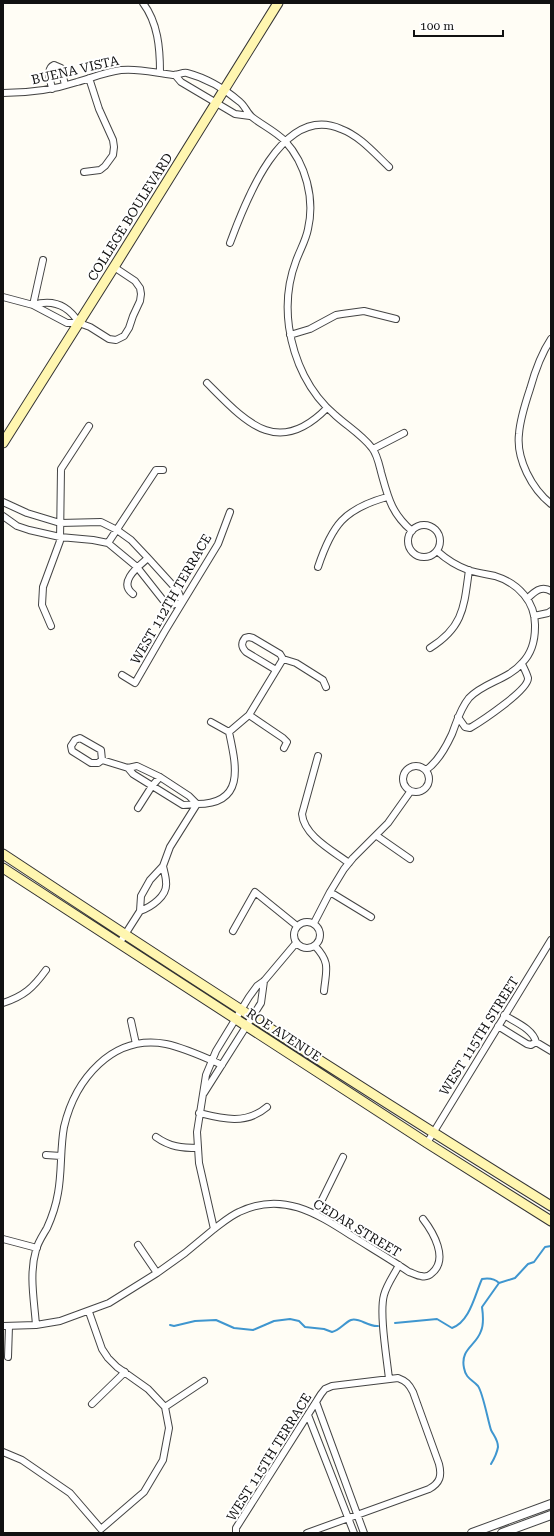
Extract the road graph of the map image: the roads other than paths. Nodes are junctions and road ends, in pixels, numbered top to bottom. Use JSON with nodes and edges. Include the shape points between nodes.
{"nodes":[{"id":1,"x":143,"y":3,"type":"edge"},
{"id":2,"x":278,"y":3,"type":"edge"},
{"id":3,"x":160,"y":72,"type":"junction"},
{"id":4,"x":176,"y":75,"type":"junction"},
{"id":5,"x":89,"y":78,"type":"junction"},
{"id":6,"x":65,"y":85,"type":"junction"},
{"id":7,"x":52,"y":89,"type":"junction"},
{"id":8,"x":223,"y":91,"type":"junction"},
{"id":9,"x":3,"y":93,"type":"edge"},
{"id":10,"x":216,"y":103,"type":"junction"},
{"id":11,"x":250,"y":116,"type":"junction"},
{"id":12,"x":285,"y":142,"type":"junction"},
{"id":13,"x":389,"y":167,"type":"dead end"},
{"id":14,"x":84,"y":172,"type":"dead end"},
{"id":15,"x":230,"y":243,"type":"dead end"},
{"id":16,"x":43,"y":260,"type":"dead end"},
{"id":17,"x":114,"y":267,"type":"junction"},
{"id":18,"x":3,"y":297,"type":"edge"},
{"id":19,"x":33,"y":305,"type":"junction"},
{"id":20,"x":396,"y":319,"type":"dead end"},
{"id":21,"x":79,"y":323,"type":"junction"},
{"id":22,"x":290,"y":335,"type":"junction"},
{"id":23,"x":551,"y":339,"type":"edge"},
{"id":24,"x":207,"y":383,"type":"dead end"},
{"id":25,"x":327,"y":408,"type":"junction"},
{"id":26,"x":88,"y":426,"type":"dead end"},
{"id":27,"x":404,"y":433,"type":"dead end"},
{"id":28,"x":3,"y":443,"type":"edge"},
{"id":29,"x":373,"y":448,"type":"junction"},
{"id":30,"x":163,"y":470,"type":"dead end"},
{"id":31,"x":387,"y":496,"type":"junction"},
{"id":32,"x":3,"y":502,"type":"edge"},
{"id":33,"x":551,"y":504,"type":"edge"},
{"id":34,"x":230,"y":512,"type":"dead end"},
{"id":35,"x":3,"y":516,"type":"edge"},
{"id":36,"x":60,"y":523,"type":"junction"},
{"id":37,"x":117,"y":530,"type":"junction"},
{"id":38,"x":412,"y":531,"type":"junction"},
{"id":39,"x":60,"y":537,"type":"junction"},
{"id":40,"x":108,"y":543,"type":"junction"},
{"id":41,"x":437,"y":551,"type":"junction"},
{"id":42,"x":148,"y":558,"type":"junction"},
{"id":43,"x":137,"y":567,"type":"junction"},
{"id":44,"x":318,"y":567,"type":"dead end"},
{"id":45,"x":469,"y":570,"type":"junction"},
{"id":46,"x":551,"y":591,"type":"edge"},
{"id":47,"x":133,"y":594,"type":"dead end"},
{"id":48,"x":527,"y":599,"type":"junction"},
{"id":49,"x":182,"y":602,"type":"junction"},
{"id":50,"x":551,"y":611,"type":"edge"},
{"id":51,"x":534,"y":616,"type":"junction"},
{"id":52,"x":51,"y":626,"type":"dead end"},
{"id":53,"x":430,"y":648,"type":"dead end"},
{"id":54,"x":283,"y":659,"type":"junction"},
{"id":55,"x":522,"y":664,"type":"junction"},
{"id":56,"x":276,"y":670,"type":"junction"},
{"id":57,"x":122,"y":675,"type":"dead end"},
{"id":58,"x":326,"y":687,"type":"dead end"},
{"id":59,"x":249,"y":715,"type":"junction"},
{"id":60,"x":458,"y":717,"type":"junction"},
{"id":61,"x":211,"y":722,"type":"dead end"},
{"id":62,"x":228,"y":732,"type":"junction"},
{"id":63,"x":284,"y":748,"type":"dead end"},
{"id":64,"x":318,"y":756,"type":"dead end"},
{"id":65,"x":102,"y":760,"type":"junction"},
{"id":66,"x":128,"y":768,"type":"junction"},
{"id":67,"x":426,"y":770,"type":"junction"},
{"id":68,"x":160,"y":777,"type":"junction"},
{"id":69,"x":152,"y":786,"type":"junction"},
{"id":70,"x":410,"y":792,"type":"junction"},
{"id":71,"x":197,"y":804,"type":"junction"},
{"id":72,"x":138,"y":808,"type":"dead end"},
{"id":73,"x":377,"y":836,"type":"junction"},
{"id":74,"x":3,"y":854,"type":"edge"},
{"id":75,"x":410,"y":859,"type":"dead end"},
{"id":76,"x":349,"y":863,"type":"junction"},
{"id":77,"x":163,"y":866,"type":"junction"},
{"id":78,"x":3,"y":868,"type":"edge"},
{"id":79,"x":330,"y":892,"type":"junction"},
{"id":80,"x":140,"y":912,"type":"junction"},
{"id":81,"x":371,"y":917,"type":"dead end"},
{"id":82,"x":314,"y":923,"type":"junction"},
{"id":83,"x":296,"y":926,"type":"junction"},
{"id":84,"x":233,"y":931,"type":"dead end"},
{"id":85,"x":125,"y":935,"type":"junction"},
{"id":86,"x":551,"y":940,"type":"edge"},
{"id":87,"x":296,"y":943,"type":"junction"},
{"id":88,"x":119,"y":944,"type":"junction"},
{"id":89,"x":315,"y":946,"type":"junction"},
{"id":90,"x":46,"y":970,"type":"dead end"},
{"id":91,"x":264,"y":981,"type":"junction"},
{"id":92,"x":324,"y":991,"type":"dead end"},
{"id":93,"x":3,"y":1003,"type":"edge"},
{"id":94,"x":241,"y":1010,"type":"junction"},
{"id":95,"x":504,"y":1016,"type":"junction"},
{"id":96,"x":253,"y":1018,"type":"junction"},
{"id":97,"x":235,"y":1019,"type":"junction"},
{"id":98,"x":131,"y":1021,"type":"dead end"},
{"id":99,"x":498,"y":1026,"type":"junction"},
{"id":100,"x":248,"y":1027,"type":"junction"},
{"id":101,"x":536,"y":1042,"type":"junction"},
{"id":102,"x":136,"y":1044,"type":"junction"},
{"id":103,"x":551,"y":1051,"type":"edge"},
{"id":104,"x":212,"y":1061,"type":"junction"},
{"id":105,"x":222,"y":1066,"type":"junction"},
{"id":106,"x":202,"y":1096,"type":"junction"},
{"id":107,"x":267,"y":1107,"type":"dead end"},
{"id":108,"x":199,"y":1113,"type":"junction"},
{"id":109,"x":433,"y":1133,"type":"junction"},
{"id":110,"x":156,"y":1137,"type":"dead end"},
{"id":111,"x":427,"y":1143,"type":"junction"},
{"id":112,"x":198,"y":1148,"type":"junction"},
{"id":113,"x":46,"y":1155,"type":"dead end"},
{"id":114,"x":61,"y":1156,"type":"junction"},
{"id":115,"x":343,"y":1157,"type":"dead end"},
{"id":116,"x":551,"y":1206,"type":"edge"},
{"id":117,"x":536,"y":1212,"type":"junction"},
{"id":118,"x":316,"y":1214,"type":"junction"},
{"id":119,"x":551,"y":1214,"type":"edge"},
{"id":120,"x":423,"y":1219,"type":"dead end"},
{"id":121,"x":551,"y":1222,"type":"edge"},
{"id":122,"x":214,"y":1229,"type":"junction"},
{"id":123,"x":3,"y":1239,"type":"edge"},
{"id":124,"x":138,"y":1245,"type":"dead end"},
{"id":125,"x":37,"y":1248,"type":"junction"},
{"id":126,"x":400,"y":1265,"type":"junction"},
{"id":127,"x":157,"y":1273,"type":"junction"},
{"id":128,"x":89,"y":1312,"type":"junction"},
{"id":129,"x":36,"y":1325,"type":"junction"},
{"id":130,"x":6,"y":1326,"type":"edge"},
{"id":131,"x":8,"y":1358,"type":"dead end"},
{"id":132,"x":125,"y":1372,"type":"junction"},
{"id":133,"x":389,"y":1379,"type":"junction"},
{"id":134,"x":204,"y":1381,"type":"dead end"},
{"id":135,"x":316,"y":1402,"type":"junction"},
{"id":136,"x":92,"y":1404,"type":"dead end"},
{"id":137,"x":165,"y":1407,"type":"junction"},
{"id":138,"x":308,"y":1415,"type":"junction"},
{"id":139,"x":333,"y":1448,"type":"junction"},
{"id":140,"x":3,"y":1452,"type":"edge"},
{"id":141,"x":322,"y":1452,"type":"junction"},
{"id":142,"x":344,"y":1477,"type":"junction"},
{"id":143,"x":334,"y":1481,"type":"junction"},
{"id":144,"x":551,"y":1504,"type":"edge"},
{"id":145,"x":357,"y":1514,"type":"junction"},
{"id":146,"x":551,"y":1515,"type":"edge"},
{"id":147,"x":349,"y":1517,"type":"junction"},
{"id":148,"x":236,"y":1533,"type":"edge"},
{"id":149,"x":307,"y":1533,"type":"edge"},
{"id":150,"x":354,"y":1533,"type":"edge"},
{"id":151,"x":364,"y":1533,"type":"edge"},
{"id":152,"x":472,"y":1533,"type":"edge"},
{"id":153,"x":502,"y":1533,"type":"edge"}],
"edges":[{"from":1,"to":3,"type":"street","via":[[153,21],[158,38]]},
{"from":2,"to":8,"type":"main road","name":"COLLEGE BOULEVARD"},
{"from":3,"to":4,"type":"street","name":"BUENA VISTA"},
{"from":3,"to":5,"type":"street","name":"BUENA VISTA","via":[[120,70]]},
{"from":4,"to":8,"type":"street","name":"BUENA VISTA","via":[[185,73],[200,78]]},
{"from":4,"to":10,"type":"street","via":[[181,82]]},
{"from":5,"to":6,"type":"street","name":"BUENA VISTA"},
{"from":5,"to":14,"type":"street","via":[[114,147],[112,155],[100,170]]},
{"from":6,"to":7,"type":"street","name":"BUENA VISTA"},
{"from":6,"to":7,"type":"street","via":[[61,68],[54,65],[49,71]]},
{"from":7,"to":9,"type":"street","name":"BUENA VISTA"},
{"from":8,"to":10,"type":"main road","name":"COLLEGE BOULEVARD"},
{"from":8,"to":11,"type":"street","name":"BUENA VISTA","via":[[242,104]]},
{"from":10,"to":11,"type":"street","via":[[235,114]]},
{"from":10,"to":17,"type":"main road","name":"COLLEGE BOULEVARD"},
{"from":11,"to":12,"type":"street"},
{"from":12,"to":13,"type":"street","via":[[294,134],[317,124],[335,127],[350,133]]},
{"from":12,"to":15,"type":"street","via":[[254,186]]},
{"from":12,"to":22,"type":"street","via":[[302,166],[310,206],[308,231],[295,262],[288,296]]},
{"from":16,"to":19,"type":"street"},
{"from":17,"to":21,"type":"main road","name":"COLLEGE BOULEVARD"},
{"from":17,"to":21,"type":"street","via":[[135,280],[142,294],[124,336],[116,340],[109,339]]},
{"from":18,"to":19,"type":"street"},
{"from":19,"to":21,"type":"street","via":[[67,323]]},
{"from":19,"to":21,"type":"street","via":[[52,302],[73,312]]},
{"from":20,"to":22,"type":"street","via":[[364,311],[342,314]]},
{"from":21,"to":28,"type":"main road","name":"COLLEGE BOULEVARD"},
{"from":22,"to":25,"type":"street","via":[[302,372],[312,390]]},
{"from":23,"to":33,"type":"street","via":[[536,367],[519,435],[521,457],[530,480]]},
{"from":24,"to":25,"type":"street","via":[[249,423],[274,432],[295,430],[304,426]]},
{"from":25,"to":29,"type":"street"},
{"from":26,"to":36,"type":"street","via":[[61,469]]},
{"from":27,"to":29,"type":"street"},
{"from":29,"to":31,"type":"street"},
{"from":30,"to":37,"type":"street","via":[[156,470]]},
{"from":31,"to":38,"type":"street","via":[[394,512]]},
{"from":31,"to":44,"type":"street","via":[[364,504],[343,519],[329,536]]},
{"from":32,"to":36,"type":"street","via":[[27,513]]},
{"from":34,"to":49,"type":"street","name":"WEST 112TH TERRACE","via":[[218,544]]},
{"from":35,"to":39,"type":"street","via":[[17,526]]},
{"from":36,"to":37,"type":"street","via":[[101,522]]},
{"from":36,"to":39,"type":"street"},
{"from":37,"to":40,"type":"street"},
{"from":37,"to":42,"type":"street"},
{"from":38,"to":41,"type":"street","via":[[408,544],[414,553],[428,557]]},
{"from":38,"to":41,"type":"street","via":[[422,524],[433,527],[440,535],[441,541]]},
{"from":39,"to":40,"type":"street"},
{"from":39,"to":52,"type":"street","via":[[43,587],[42,605]]},
{"from":40,"to":43,"type":"street"},
{"from":41,"to":45,"type":"street","via":[[443,557]]},
{"from":42,"to":43,"type":"street"},
{"from":42,"to":49,"type":"street","via":[[178,591]]},
{"from":43,"to":47,"type":"street","via":[[127,584],[128,590]]},
{"from":43,"to":49,"type":"street","via":[[162,600],[172,604]]},
{"from":45,"to":48,"type":"street","via":[[507,581],[518,588]]},
{"from":45,"to":53,"type":"street","via":[[464,607],[455,626],[447,636]]},
{"from":46,"to":48,"type":"street","via":[[542,588]]},
{"from":48,"to":51,"type":"street"},
{"from":49,"to":57,"type":"street","name":"WEST 112TH TERRACE","via":[[136,683]]},
{"from":50,"to":51,"type":"street"},
{"from":51,"to":55,"type":"street","via":[[533,644]]},
{"from":54,"to":56,"type":"street"},
{"from":54,"to":56,"type":"street","via":[[280,654],[249,636],[242,641],[242,648],[246,652]]},
{"from":54,"to":58,"type":"street","via":[[296,663],[323,680]]},
{"from":55,"to":60,"type":"street","via":[[506,677],[474,694]]},
{"from":55,"to":60,"type":"street","via":[[528,678],[526,684],[505,703],[470,728],[465,727]]},
{"from":56,"to":59,"type":"street"},
{"from":59,"to":62,"type":"street"},
{"from":59,"to":63,"type":"street","via":[[283,738],[287,742]]},
{"from":60,"to":67,"type":"street","via":[[444,749],[433,765]]},
{"from":61,"to":62,"type":"street"},
{"from":62,"to":71,"type":"street","via":[[236,768],[234,783],[218,801]]},
{"from":64,"to":76,"type":"street","via":[[302,814],[303,820],[312,835]]},
{"from":65,"to":65,"type":"street","via":[[102,750],[80,738],[71,746],[72,751],[91,763]]},
{"from":65,"to":66,"type":"street"},
{"from":66,"to":68,"type":"street","via":[[137,766]]},
{"from":66,"to":69,"type":"street"},
{"from":67,"to":70,"type":"street","via":[[429,780],[426,788],[419,792]]},
{"from":67,"to":70,"type":"street","via":[[416,766],[404,772],[402,781]]},
{"from":68,"to":69,"type":"street"},
{"from":68,"to":71,"type":"street"},
{"from":69,"to":71,"type":"street","via":[[183,805]]},
{"from":69,"to":72,"type":"street"},
{"from":70,"to":73,"type":"street"},
{"from":71,"to":77,"type":"street","via":[[170,847]]},
{"from":73,"to":75,"type":"street"},
{"from":73,"to":76,"type":"street"},
{"from":74,"to":85,"type":"main road","name":"ROE AVENUE"},
{"from":76,"to":79,"type":"street"},
{"from":77,"to":80,"type":"street","via":[[150,880],[141,896]]},
{"from":77,"to":80,"type":"street","via":[[166,888],[157,902]]},
{"from":78,"to":88,"type":"main road","name":"ROE AVENUE"},
{"from":79,"to":81,"type":"street"},
{"from":79,"to":82,"type":"street"},
{"from":80,"to":85,"type":"street"},
{"from":82,"to":83,"type":"street","via":[[304,922]]},
{"from":82,"to":89,"type":"street","via":[[320,934]]},
{"from":83,"to":84,"type":"street","via":[[255,892]]},
{"from":83,"to":87,"type":"street","via":[[293,935]]},
{"from":85,"to":88,"type":"street"},
{"from":85,"to":94,"type":"main road","name":"ROE AVENUE"},
{"from":86,"to":95,"type":"street","name":"WEST 115TH STREET"},
{"from":87,"to":89,"type":"street","via":[[304,948]]},
{"from":87,"to":91,"type":"street"},
{"from":88,"to":97,"type":"main road","name":"ROE AVENUE"},
{"from":89,"to":92,"type":"street","via":[[326,962]]},
{"from":90,"to":93,"type":"street","via":[[28,991]]},
{"from":91,"to":94,"type":"street","via":[[257,986]]},
{"from":91,"to":96,"type":"street","via":[[261,1003]]},
{"from":94,"to":96,"type":"main road","name":"ROE AVENUE"},
{"from":94,"to":97,"type":"street"},
{"from":95,"to":99,"type":"street","name":"WEST 115TH STREET"},
{"from":95,"to":101,"type":"street","via":[[530,1031]]},
{"from":96,"to":100,"type":"street"},
{"from":96,"to":109,"type":"main road","name":"ROE AVENUE"},
{"from":97,"to":100,"type":"main road","name":"ROE AVENUE"},
{"from":97,"to":104,"type":"street"},
{"from":98,"to":102,"type":"street"},
{"from":99,"to":101,"type":"street","via":[[527,1044]]},
{"from":99,"to":109,"type":"street","name":"WEST 115TH STREET"},
{"from":100,"to":105,"type":"street"},
{"from":100,"to":111,"type":"main road","name":"ROE AVENUE"},
{"from":101,"to":103,"type":"street"},
{"from":102,"to":104,"type":"street","via":[[165,1044]]},
{"from":102,"to":114,"type":"street","via":[[120,1050],[89,1073],[79,1088],[67,1116]]},
{"from":104,"to":105,"type":"street"},
{"from":104,"to":106,"type":"street"},
{"from":105,"to":106,"type":"street"},
{"from":106,"to":108,"type":"street"},
{"from":107,"to":108,"type":"street","via":[[244,1119],[224,1119]]},
{"from":108,"to":112,"type":"street"},
{"from":109,"to":111,"type":"street","name":"WEST 115TH STREET"},
{"from":109,"to":116,"type":"main road","name":"ROE AVENUE"},
{"from":110,"to":112,"type":"street","via":[[178,1148]]},
{"from":111,"to":117,"type":"main road","name":"ROE AVENUE"},
{"from":112,"to":122,"type":"street"},
{"from":113,"to":114,"type":"street"},
{"from":114,"to":125,"type":"street","via":[[55,1206]]},
{"from":115,"to":118,"type":"street"},
{"from":117,"to":119,"type":"main road"},
{"from":117,"to":121,"type":"main road","name":"ROE AVENUE"},
{"from":118,"to":122,"type":"street","name":"CEDAR STREET","via":[[290,1205],[256,1206],[239,1212]]},
{"from":118,"to":126,"type":"street","name":"CEDAR STREET"},
{"from":120,"to":126,"type":"street","name":"CEDAR STREET","via":[[436,1240],[440,1258],[436,1270],[422,1277]]},
{"from":122,"to":127,"type":"street","name":"CEDAR STREET"},
{"from":123,"to":125,"type":"street"},
{"from":124,"to":127,"type":"street"},
{"from":125,"to":129,"type":"street","via":[[32,1276]]},
{"from":126,"to":133,"type":"street","via":[[387,1286],[382,1303]]},
{"from":127,"to":128,"type":"street","name":"CEDAR STREET","via":[[110,1303]]},
{"from":128,"to":129,"type":"street","name":"CEDAR STREET"},
{"from":128,"to":132,"type":"street","via":[[102,1349],[108,1358]]},
{"from":129,"to":130,"type":"street","name":"CEDAR STREET"},
{"from":130,"to":131,"type":"street"},
{"from":132,"to":136,"type":"street"},
{"from":132,"to":137,"type":"street","via":[[148,1389]]},
{"from":133,"to":135,"type":"street","name":"WEST 115TH TERRACE","via":[[342,1384],[325,1389]]},
{"from":133,"to":145,"type":"street","name":"WEST 115TH TERRACE","via":[[398,1378],[410,1384],[440,1464],[441,1473],[435,1486],[429,1489]]},
{"from":134,"to":137,"type":"street"},
{"from":135,"to":138,"type":"street","name":"WEST 115TH TERRACE"},
{"from":135,"to":139,"type":"street"},
{"from":137,"to":140,"type":"street","via":[[169,1428],[162,1460],[144,1492],[101,1529],[70,1493],[22,1460]]},
{"from":138,"to":141,"type":"street"},
{"from":138,"to":148,"type":"street","name":"WEST 115TH TERRACE","via":[[236,1528]]},
{"from":139,"to":141,"type":"street"},
{"from":139,"to":142,"type":"street"},
{"from":141,"to":143,"type":"street"},
{"from":142,"to":143,"type":"street"},
{"from":142,"to":145,"type":"street"},
{"from":143,"to":147,"type":"street"},
{"from":144,"to":152,"type":"street"},
{"from":145,"to":147,"type":"street"},
{"from":145,"to":151,"type":"street"},
{"from":146,"to":153,"type":"street"},
{"from":147,"to":149,"type":"street"},
{"from":147,"to":150,"type":"street"}]}
